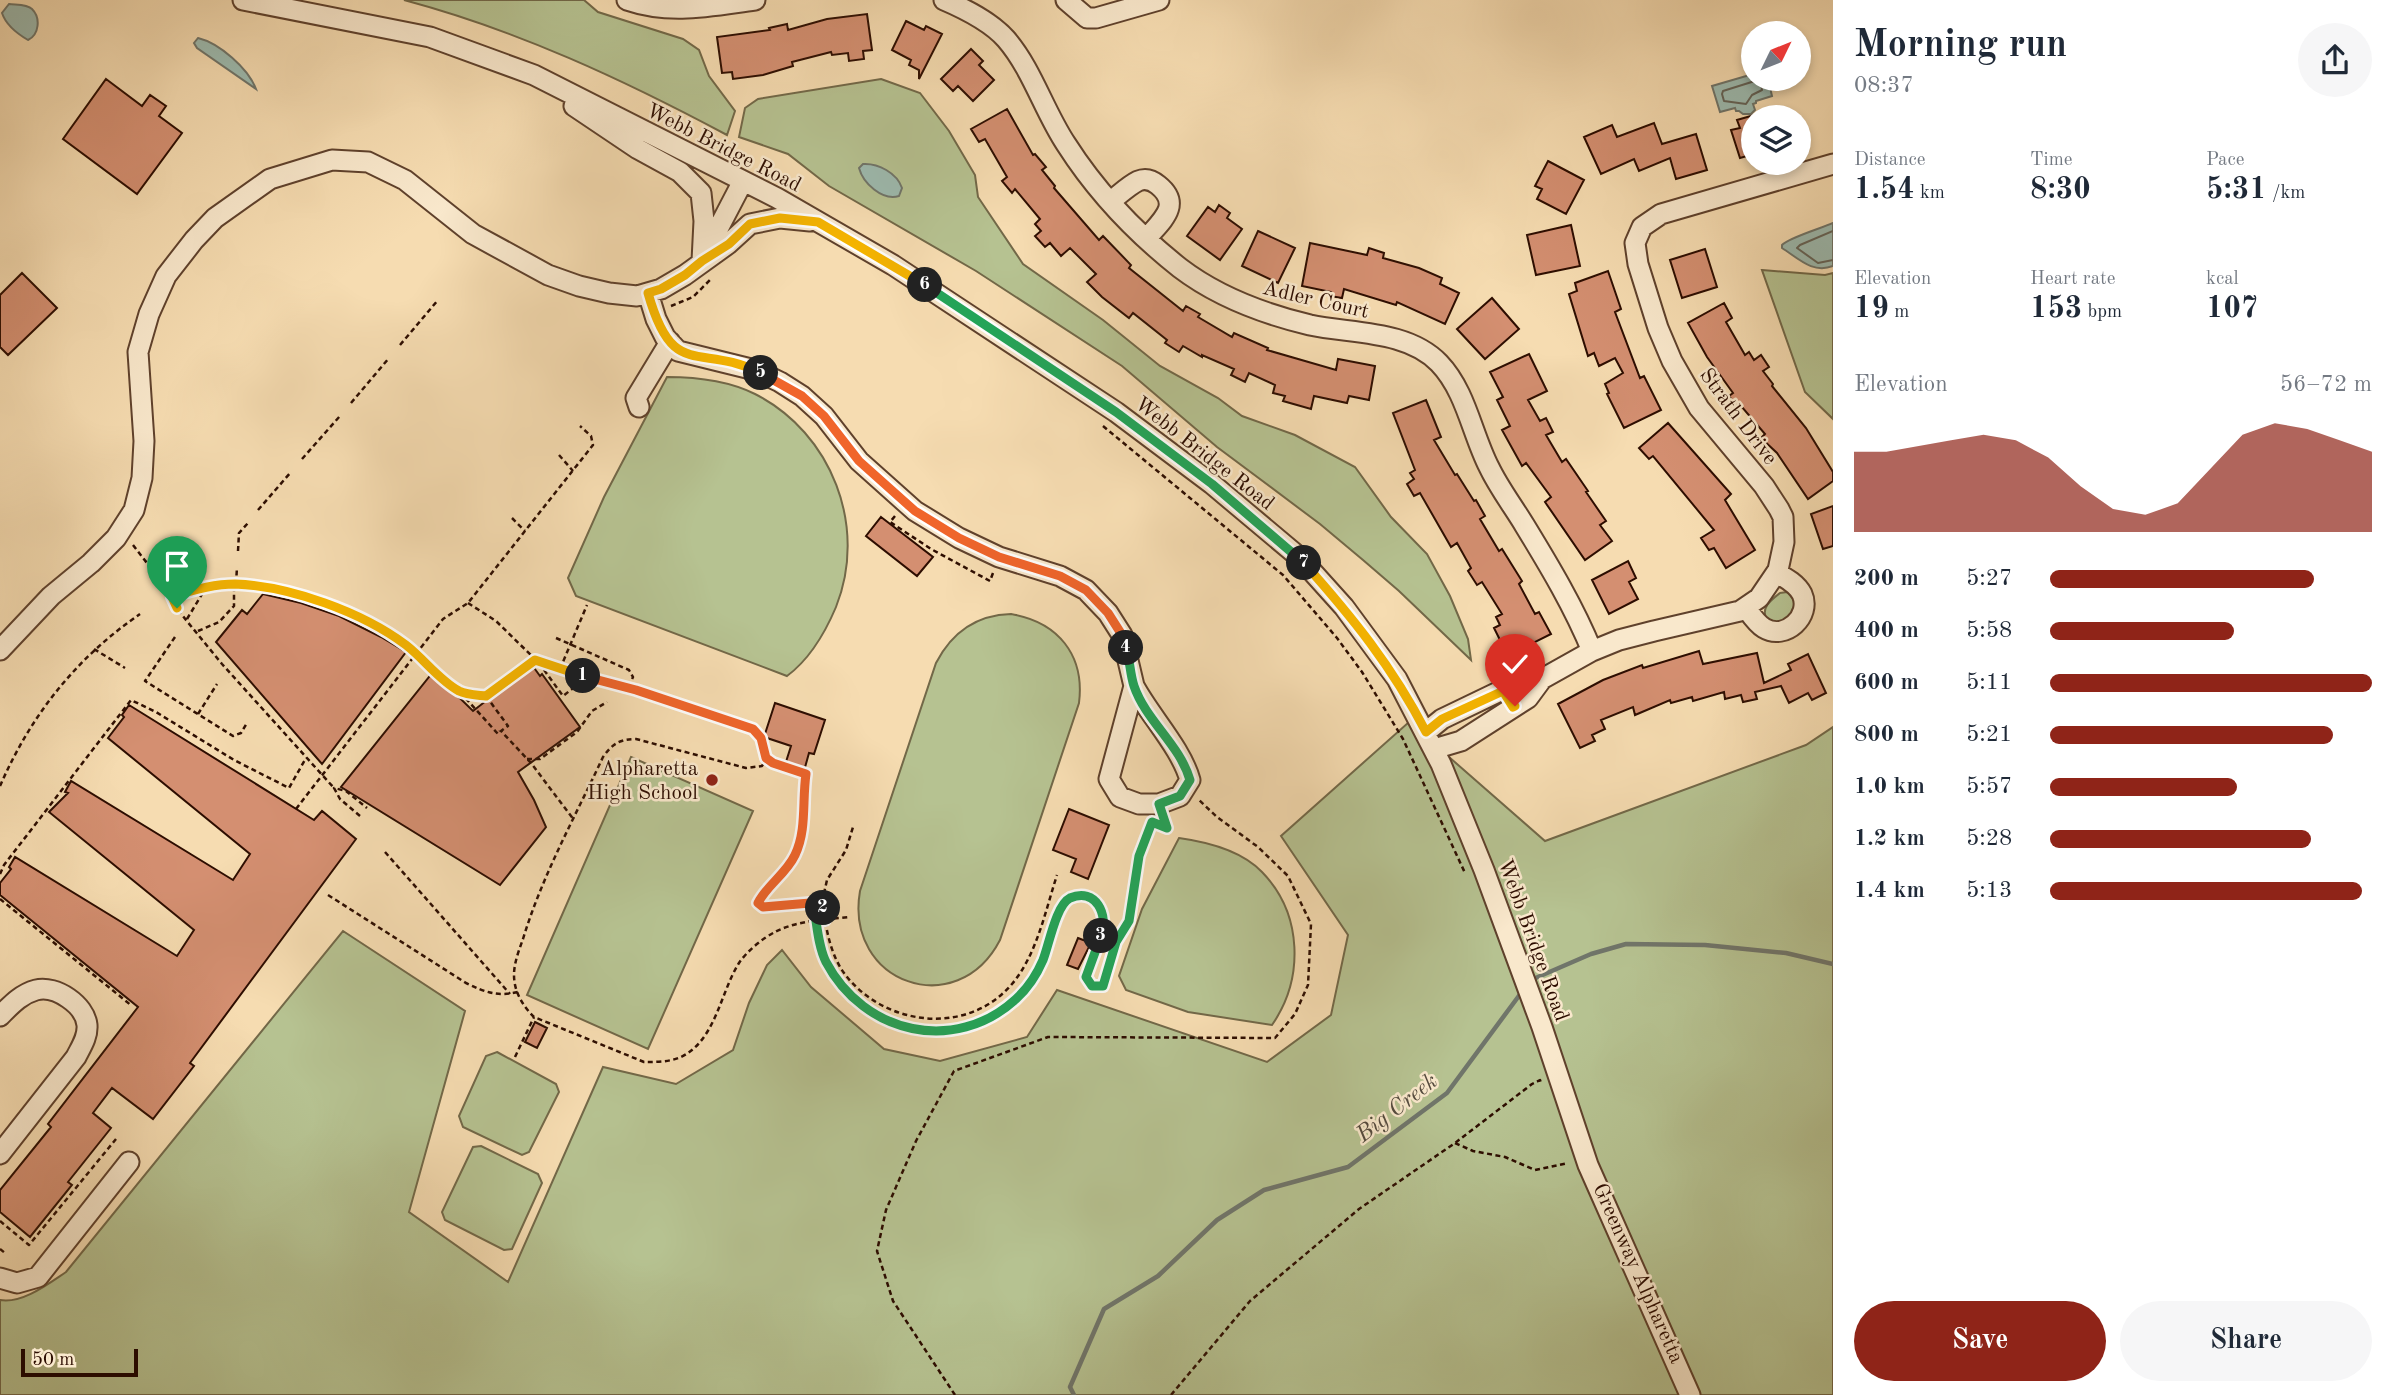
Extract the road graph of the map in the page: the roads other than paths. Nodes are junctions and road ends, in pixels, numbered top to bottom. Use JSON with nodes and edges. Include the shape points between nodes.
{"nodes":[{"id":1,"x":243,"y":0,"type":"edge"},
{"id":2,"x":627,"y":0,"type":"edge"},
{"id":3,"x":755,"y":0,"type":"edge"},
{"id":4,"x":1066,"y":0,"type":"edge"},
{"id":5,"x":1112,"y":0,"type":"edge"},
{"id":6,"x":947,"y":1,"type":"edge"},
{"id":7,"x":1151,"y":3,"type":"edge"},
{"id":8,"x":534,"y":75,"type":"junction"},
{"id":9,"x":1833,"y":164,"type":"edge"},
{"id":10,"x":743,"y":181,"type":"junction"},
{"id":11,"x":1111,"y":201,"type":"junction"},
{"id":12,"x":818,"y":222,"type":"junction"},
{"id":13,"x":1146,"y":239,"type":"junction"},
{"id":14,"x":702,"y":261,"type":"junction"},
{"id":15,"x":648,"y":293,"type":"junction"},
{"id":16,"x":670,"y":342,"type":"junction"},
{"id":17,"x":639,"y":407,"type":"dead end"},
{"id":18,"x":1777,"y":573,"type":"junction"},
{"id":19,"x":1746,"y":608,"type":"junction"},
{"id":20,"x":0,"y":650,"type":"edge"},
{"id":21,"x":1592,"y":652,"type":"junction"},
{"id":22,"x":1134,"y":685,"type":"junction"},
{"id":23,"x":1508,"y":699,"type":"junction"},
{"id":24,"x":1430,"y":740,"type":"junction"},
{"id":25,"x":0,"y":1016,"type":"edge"},
{"id":26,"x":0,"y":1154,"type":"edge"},
{"id":27,"x":128,"y":1162,"type":"dead end"},
{"id":28,"x":0,"y":1278,"type":"edge"},
{"id":29,"x":1690,"y":1395,"type":"edge"}],
"edges":[{"from":1,"to":8,"type":"street","name":"Webb Bridge Road","via":[[429,37]]},
{"from":2,"to":3,"type":"street","via":[[679,9]]},
{"from":4,"to":7,"type":"street","via":[[1087,18],[1107,17]]},
{"from":5,"to":7,"type":"street"},
{"from":6,"to":11,"type":"street","name":"Adler Court","via":[[1006,39],[1064,142]]},
{"from":8,"to":10,"type":"street","name":"Webb Bridge Road"},
{"from":8,"to":14,"type":"street","via":[[582,112],[680,172],[701,193]]},
{"from":9,"to":18,"type":"street","name":"Strath Drive","via":[[1661,214],[1642,227],[1635,243],[1672,361],[1699,408],[1764,486],[1783,517],[1784,542]]},
{"from":10,"to":12,"type":"street","name":"Webb Bridge Road"},
{"from":10,"to":14,"type":"street"},
{"from":11,"to":13,"type":"street","name":"Adler Court"},
{"from":11,"to":13,"type":"street","via":[[1146,179],[1165,191],[1168,212]]},
{"from":12,"to":14,"type":"street","via":[[780,218],[750,224]]},
{"from":12,"to":24,"type":"street","name":"Webb Bridge Road","via":[[893,265],[1116,412],[1259,523],[1344,607],[1397,679]]},
{"from":13,"to":21,"type":"street","name":"Adler Court","via":[[1184,271],[1248,306],[1314,326],[1400,340],[1433,358],[1454,383],[1489,468],[1564,593]]},
{"from":14,"to":15,"type":"street"},
{"from":15,"to":16,"type":"street"},
{"from":15,"to":20,"type":"street","via":[[609,293],[548,275],[473,234],[405,180],[368,162],[332,160],[270,178],[215,218],[194,240],[166,276],[149,314],[138,352],[144,441],[134,510],[116,538]]},
{"from":16,"to":17,"type":"street","via":[[635,398]]},
{"from":16,"to":22,"type":"street","via":[[678,351],[755,370],[780,382],[824,416],[859,461],[915,511],[999,557],[1060,576],[1086,590],[1122,635]]},
{"from":18,"to":19,"type":"street","name":"Strath Drive"},
{"from":18,"to":19,"type":"street","via":[[1802,594],[1799,620],[1787,630],[1772,631],[1763,628]]},
{"from":19,"to":21,"type":"street","name":"Strath Drive","via":[[1619,640]]},
{"from":21,"to":23,"type":"street","name":"Strath Drive","via":[[1542,679],[1534,693]]},
{"from":22,"to":22,"type":"street","via":[[1109,779],[1120,797],[1155,813],[1180,796],[1190,780],[1187,768]]},
{"from":23,"to":24,"type":"street","name":"Strath Drive","via":[[1442,719]]},
{"from":23,"to":24,"type":"street","name":"Strath Drive","via":[[1461,741]]},
{"from":24,"to":29,"type":"street","name":"Webb Bridge Road","via":[[1496,902],[1588,1165]]},
{"from":25,"to":26,"type":"street","via":[[19,998],[39,989],[58,992],[78,1005],[87,1024],[76,1057]]},
{"from":27,"to":28,"type":"street","via":[[38,1278],[17,1283]]}]}
